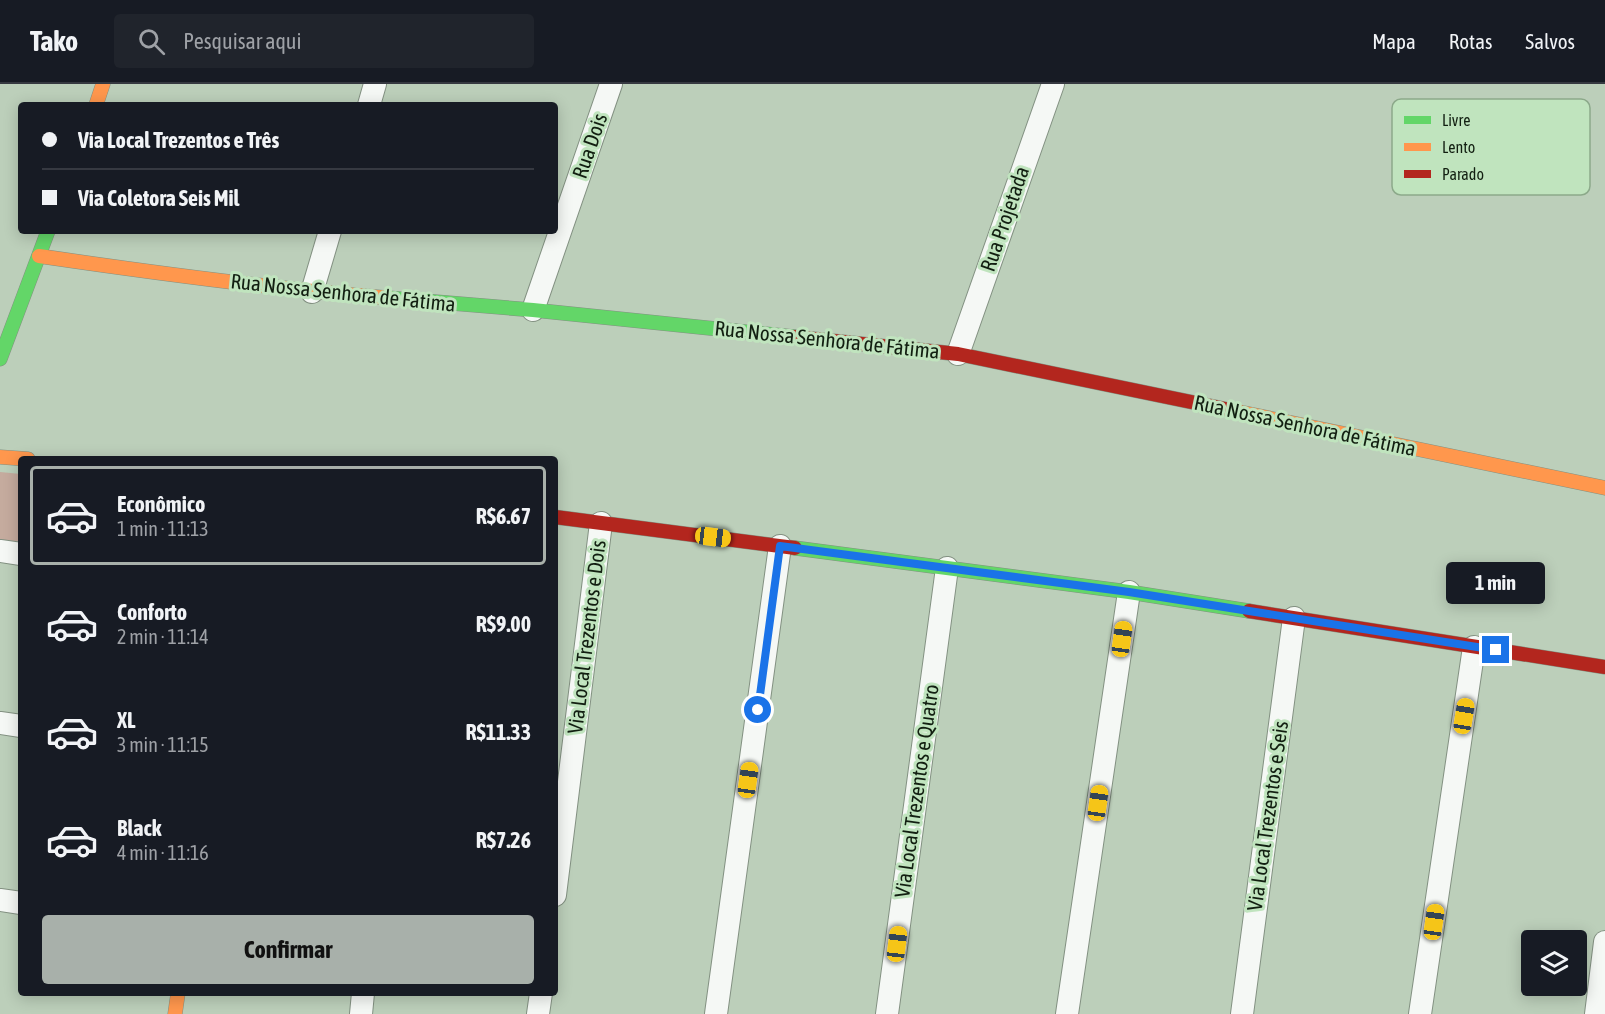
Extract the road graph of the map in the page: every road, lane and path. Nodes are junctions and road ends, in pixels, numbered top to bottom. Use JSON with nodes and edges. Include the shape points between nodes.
{"nodes":[{"id":1,"x":103,"y":84,"type":"edge"},
{"id":2,"x":375,"y":84,"type":"edge"},
{"id":3,"x":611,"y":84,"type":"edge"},
{"id":4,"x":1053,"y":84,"type":"edge"},
{"id":5,"x":97,"y":102,"type":"edge"},
{"id":6,"x":370,"y":102,"type":"edge"},
{"id":7,"x":47,"y":234,"type":"edge"},
{"id":8,"x":329,"y":234,"type":"edge"},
{"id":9,"x":39,"y":256,"type":"junction"},
{"id":10,"x":312,"y":291,"type":"junction"},
{"id":11,"x":532,"y":310,"type":"junction"},
{"id":12,"x":958,"y":354,"type":"junction"},
{"id":13,"x":0,"y":359,"type":"edge"},
{"id":14,"x":0,"y":457,"type":"edge"},
{"id":15,"x":18,"y":458,"type":"edge"},
{"id":16,"x":1605,"y":488,"type":"edge"},
{"id":17,"x":558,"y":517,"type":"edge"},
{"id":18,"x":601,"y":523,"type":"junction"},
{"id":19,"x":780,"y":546,"type":"junction"},
{"id":20,"x":0,"y":551,"type":"edge"},
{"id":21,"x":18,"y":554,"type":"edge"},
{"id":22,"x":947,"y":568,"type":"junction"},
{"id":23,"x":1129,"y":592,"type":"junction"},
{"id":24,"x":1294,"y":618,"type":"junction"},
{"id":25,"x":1474,"y":647,"type":"junction"},
{"id":26,"x":1605,"y":668,"type":"edge"},
{"id":27,"x":0,"y":723,"type":"edge"},
{"id":28,"x":18,"y":726,"type":"edge"},
{"id":29,"x":558,"y":871,"type":"edge"},
{"id":30,"x":0,"y":900,"type":"edge"},
{"id":31,"x":18,"y":903,"type":"edge"},
{"id":32,"x":1605,"y":942,"type":"edge"},
{"id":33,"x":178,"y":996,"type":"edge"},
{"id":34,"x":363,"y":996,"type":"edge"},
{"id":35,"x":541,"y":996,"type":"edge"},
{"id":36,"x":175,"y":1014,"type":"edge"},
{"id":37,"x":361,"y":1014,"type":"edge"},
{"id":38,"x":538,"y":1014,"type":"edge"},
{"id":39,"x":716,"y":1014,"type":"edge"},
{"id":40,"x":887,"y":1014,"type":"edge"},
{"id":41,"x":1067,"y":1014,"type":"edge"},
{"id":42,"x":1242,"y":1014,"type":"edge"},
{"id":43,"x":1420,"y":1014,"type":"edge"},
{"id":44,"x":1596,"y":1014,"type":"edge"}],
"edges":[{"from":1,"to":5,"type":"street"},
{"from":2,"to":6,"type":"street"},
{"from":3,"to":11,"type":"street","name":"Rua Dois"},
{"from":4,"to":12,"type":"street","name":"Rua Projetada"},
{"from":7,"to":9,"type":"street"},
{"from":8,"to":10,"type":"street"},
{"from":9,"to":10,"type":"street","name":"Rua Nossa Senhora de Fátima"},
{"from":9,"to":13,"type":"street"},
{"from":10,"to":11,"type":"street","name":"Rua Nossa Senhora de Fátima"},
{"from":11,"to":12,"type":"street","name":"Rua Nossa Senhora de Fátima"},
{"from":12,"to":16,"type":"street","name":"Rua Nossa Senhora de Fátima"},
{"from":14,"to":15,"type":"street"},
{"from":17,"to":18,"type":"street"},
{"from":18,"to":19,"type":"street"},
{"from":18,"to":29,"type":"street","name":"Via Local Trezentos e Dois"},
{"from":19,"to":22,"type":"street"},
{"from":19,"to":39,"type":"street"},
{"from":20,"to":21,"type":"street"},
{"from":22,"to":23,"type":"street"},
{"from":22,"to":40,"type":"street","name":"Via Local Trezentos e Quatro"},
{"from":23,"to":24,"type":"street"},
{"from":23,"to":41,"type":"street"},
{"from":24,"to":25,"type":"street"},
{"from":24,"to":42,"type":"street","name":"Via Local Trezentos e Seis"},
{"from":25,"to":26,"type":"street"},
{"from":25,"to":43,"type":"street"},
{"from":27,"to":28,"type":"street"},
{"from":30,"to":31,"type":"street"},
{"from":32,"to":44,"type":"street"},
{"from":33,"to":36,"type":"street"},
{"from":34,"to":37,"type":"street"},
{"from":35,"to":38,"type":"street"}]}
